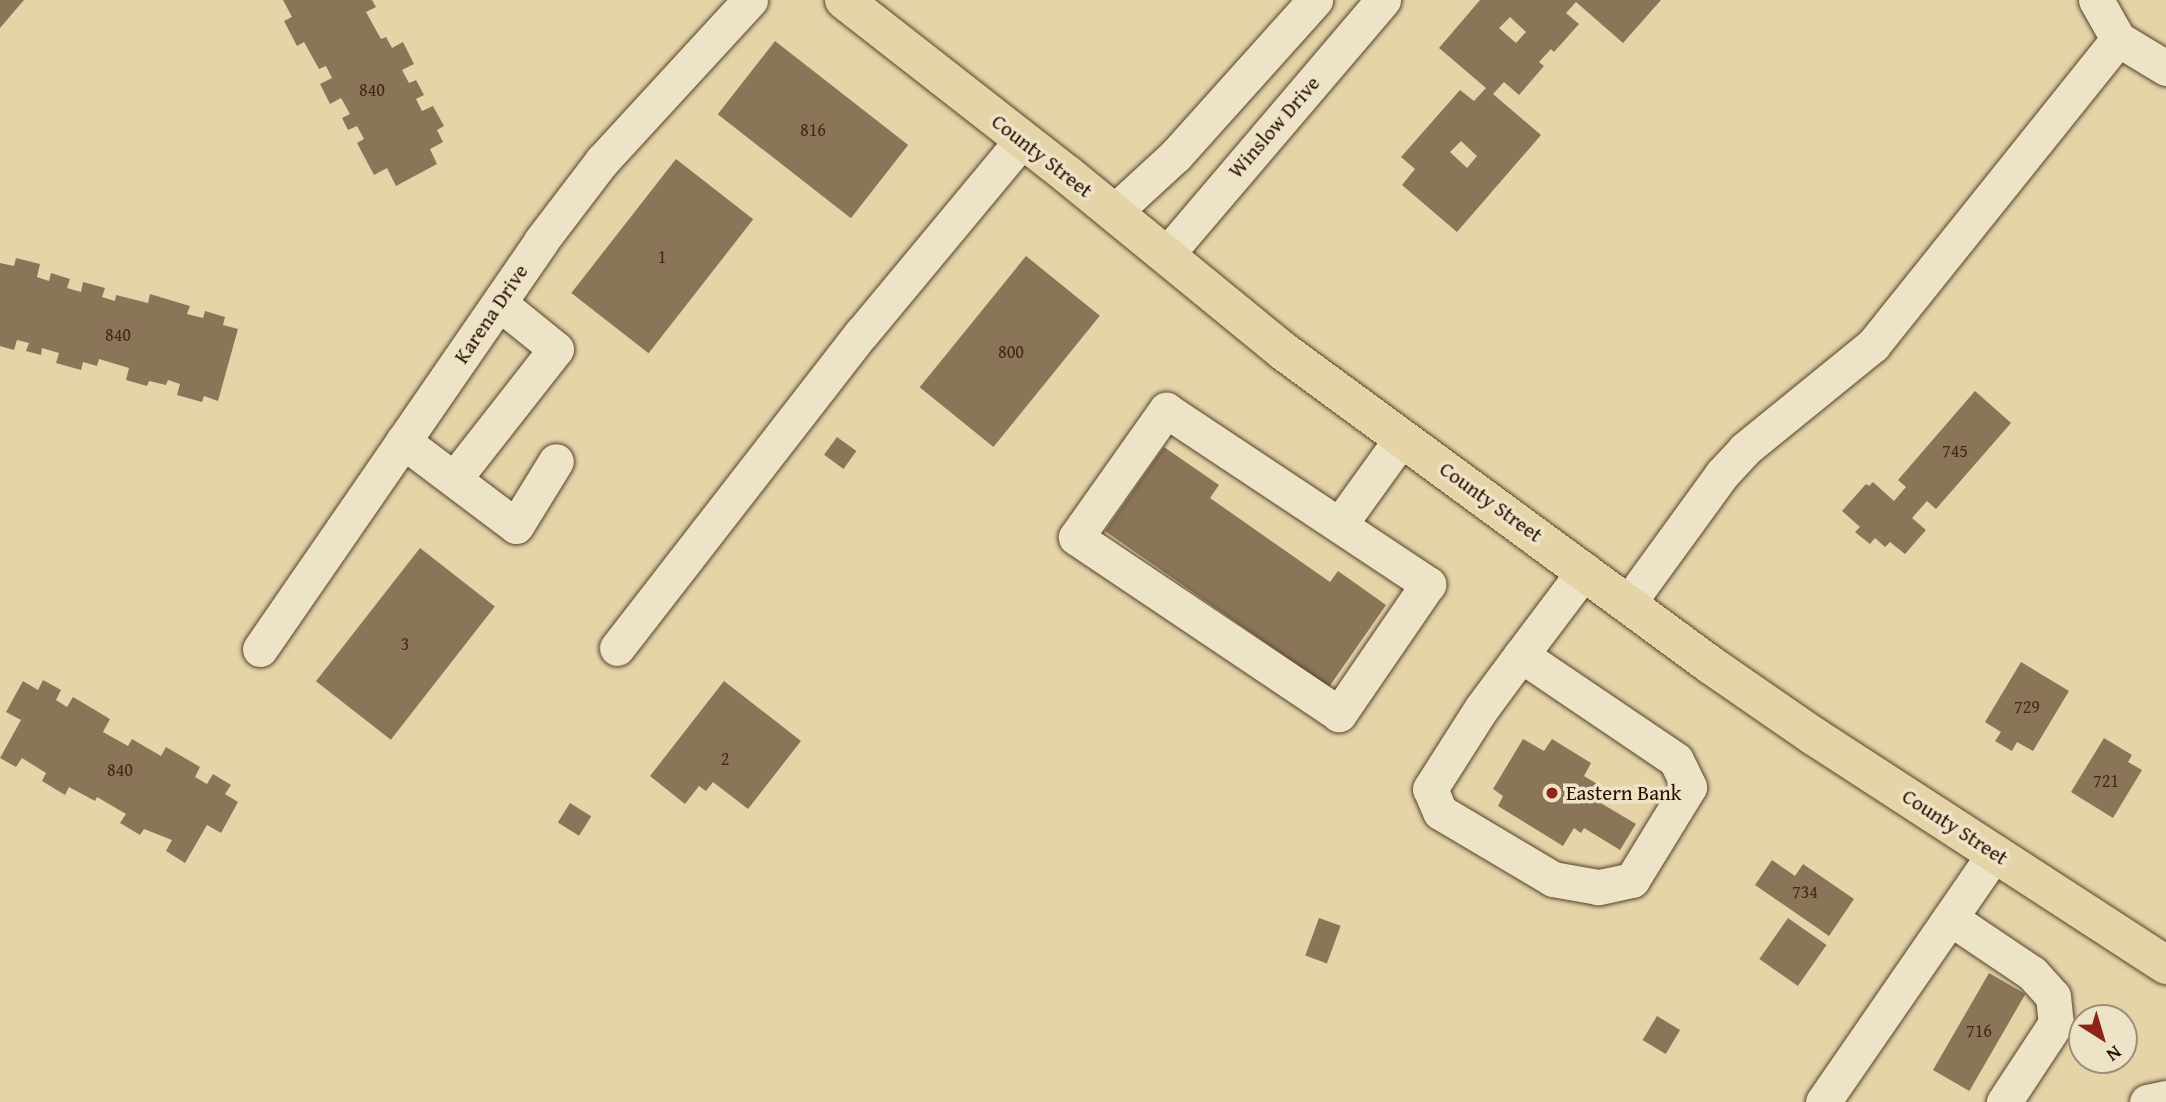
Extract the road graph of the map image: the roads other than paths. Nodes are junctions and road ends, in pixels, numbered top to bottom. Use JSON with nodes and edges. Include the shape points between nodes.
{"nodes":[{"id":1,"x":750,"y":0,"type":"edge"},
{"id":2,"x":844,"y":0,"type":"edge"},
{"id":3,"x":1315,"y":0,"type":"edge"},
{"id":4,"x":1383,"y":0,"type":"edge"},
{"id":5,"x":2096,"y":0,"type":"edge"},
{"id":6,"x":2118,"y":40,"type":"junction"},
{"id":7,"x":2166,"y":68,"type":"edge"},
{"id":8,"x":1022,"y":140,"type":"junction"},
{"id":9,"x":1114,"y":212,"type":"junction"},
{"id":10,"x":1166,"y":255,"type":"junction"},
{"id":11,"x":499,"y":303,"type":"junction"},
{"id":12,"x":1402,"y":438,"type":"junction"},
{"id":13,"x":403,"y":441,"type":"junction"},
{"id":14,"x":556,"y":461,"type":"dead end"},
{"id":15,"x":454,"y":479,"type":"junction"},
{"id":16,"x":1340,"y":524,"type":"junction"},
{"id":17,"x":1585,"y":570,"type":"junction"},
{"id":18,"x":1629,"y":602,"type":"junction"},
{"id":19,"x":617,"y":648,"type":"dead end"},
{"id":20,"x":260,"y":649,"type":"dead end"},
{"id":21,"x":1521,"y":655,"type":"junction"},
{"id":22,"x":1995,"y":853,"type":"junction"},
{"id":23,"x":1950,"y":918,"type":"junction"},
{"id":24,"x":2166,"y":965,"type":"edge"},
{"id":25,"x":2166,"y":1098,"type":"edge"},
{"id":26,"x":1825,"y":1101,"type":"edge"},
{"id":27,"x":2004,"y":1102,"type":"edge"},
{"id":28,"x":2147,"y":1102,"type":"edge"}],
"edges":[{"from":1,"to":11,"type":"street","name":"Karena Drive","via":[[602,161]]},
{"from":2,"to":8,"type":"main road","name":"County Street"},
{"from":3,"to":9,"type":"street","via":[[1175,156]]},
{"from":4,"to":10,"type":"street","name":"Winslow Drive"},
{"from":5,"to":6,"type":"street"},
{"from":6,"to":7,"type":"street"},
{"from":6,"to":18,"type":"street","via":[[1873,345],[1745,449]]},
{"from":8,"to":9,"type":"main road","name":"County Street"},
{"from":8,"to":19,"type":"street","via":[[838,363]]},
{"from":9,"to":10,"type":"main road","name":"County Street"},
{"from":10,"to":12,"type":"main road","name":"County Street","via":[[1283,351]]},
{"from":11,"to":13,"type":"street","name":"Karena Drive"},
{"from":11,"to":15,"type":"street","via":[[556,349]]},
{"from":12,"to":16,"type":"street"},
{"from":12,"to":17,"type":"main road","name":"County Street"},
{"from":13,"to":15,"type":"street"},
{"from":13,"to":20,"type":"street","name":"Karena Drive"},
{"from":14,"to":15,"type":"street","via":[[516,526]]},
{"from":16,"to":16,"type":"street","via":[[1166,410],[1076,537],[1339,714],[1428,584]]},
{"from":17,"to":18,"type":"main road","name":"County Street"},
{"from":17,"to":21,"type":"street"},
{"from":18,"to":22,"type":"main road","name":"County Street","via":[[1766,705]]},
{"from":21,"to":21,"type":"street","via":[[1430,789],[1440,812],[1553,879],[1598,887],[1632,880],[1689,787],[1676,760]]},
{"from":22,"to":23,"type":"street"},
{"from":22,"to":24,"type":"main road","name":"County Street"},
{"from":23,"to":26,"type":"street"},
{"from":23,"to":27,"type":"street","via":[[2032,973],[2053,996],[2056,1023]]},
{"from":25,"to":28,"type":"street"}]}
